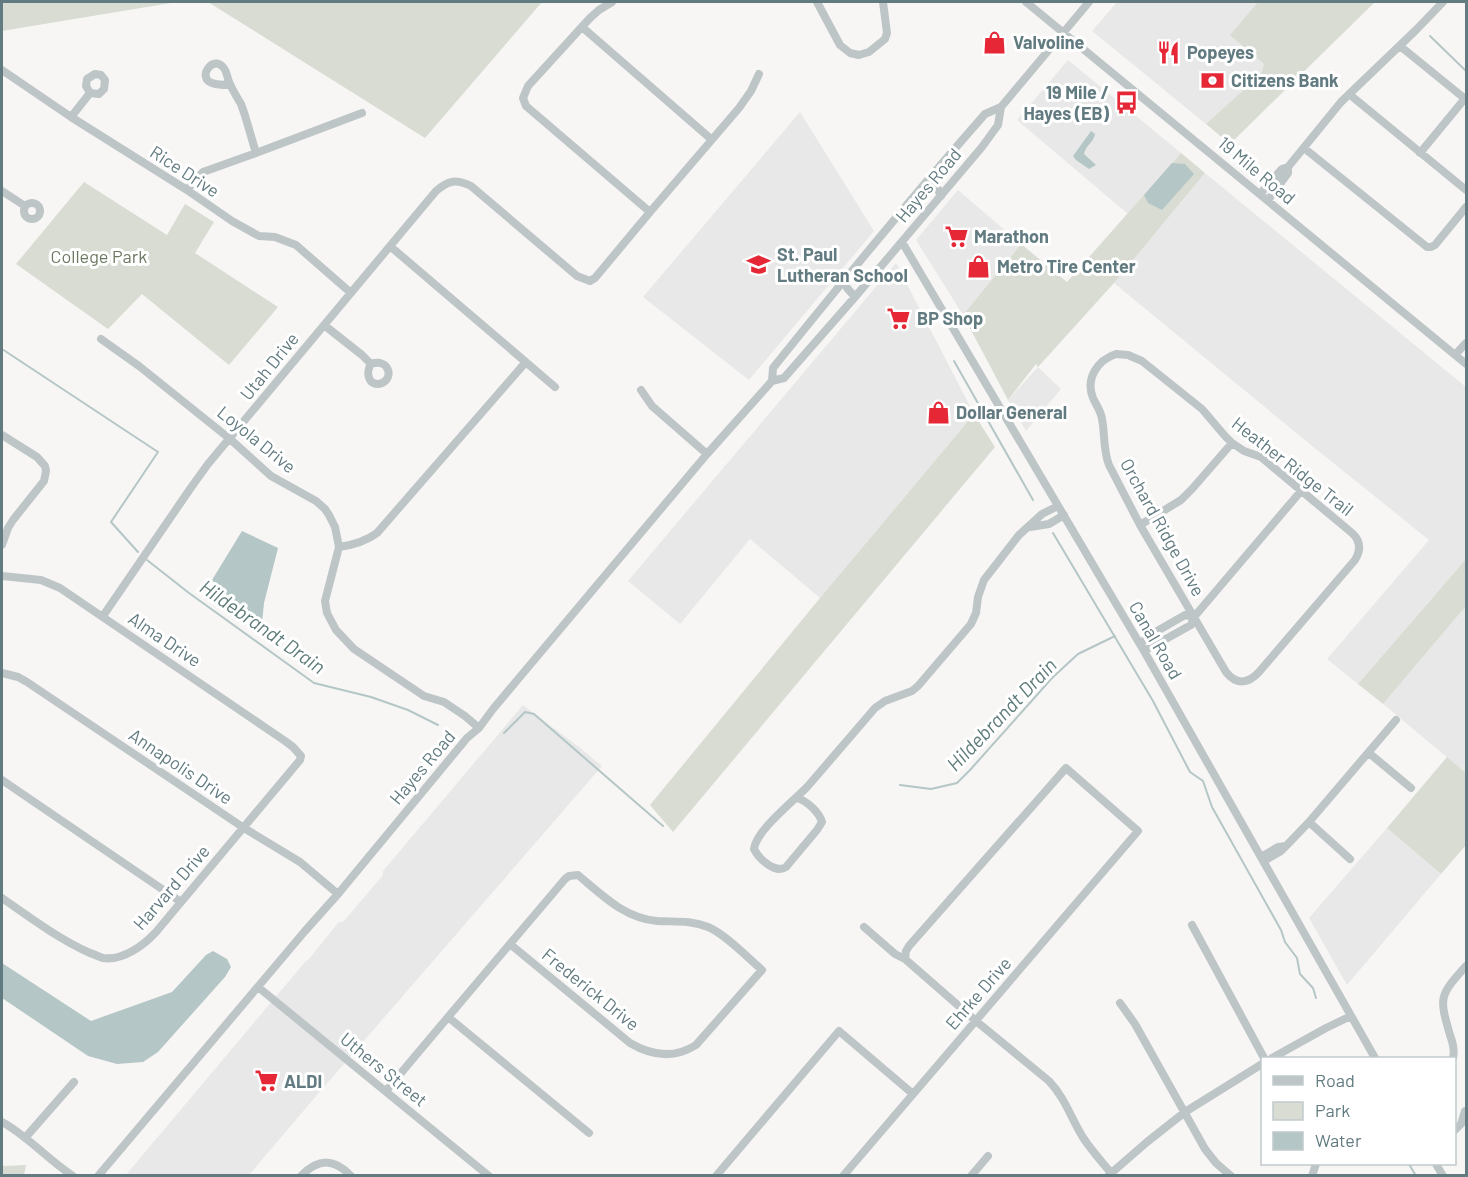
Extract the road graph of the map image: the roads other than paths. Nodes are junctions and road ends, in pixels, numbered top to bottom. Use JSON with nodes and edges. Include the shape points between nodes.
{"nodes":[{"id":1,"x":612,"y":2,"type":"edge"},
{"id":2,"x":817,"y":2,"type":"edge"},
{"id":3,"x":883,"y":2,"type":"edge"},
{"id":4,"x":1026,"y":2,"type":"edge"},
{"id":5,"x":1089,"y":2,"type":"edge"},
{"id":6,"x":1443,"y":2,"type":"edge"},
{"id":7,"x":582,"y":27,"type":"junction"},
{"id":8,"x":1063,"y":32,"type":"junction"},
{"id":9,"x":1400,"y":46,"type":"junction"},
{"id":10,"x":2,"y":70,"type":"edge"},
{"id":11,"x":759,"y":74,"type":"dead end"},
{"id":12,"x":230,"y":85,"type":"dead end"},
{"id":13,"x":90,"y":93,"type":"dead end"},
{"id":14,"x":1349,"y":94,"type":"junction"},
{"id":15,"x":1000,"y":107,"type":"junction"},
{"id":16,"x":362,"y":113,"type":"dead end"},
{"id":17,"x":71,"y":117,"type":"junction"},
{"id":18,"x":711,"y":139,"type":"junction"},
{"id":19,"x":1304,"y":148,"type":"junction"},
{"id":20,"x":256,"y":153,"type":"junction"},
{"id":21,"x":1420,"y":153,"type":"junction"},
{"id":22,"x":1288,"y":167,"type":"junction"},
{"id":23,"x":928,"y":180,"type":"junction"},
{"id":24,"x":187,"y":190,"type":"junction"},
{"id":25,"x":1467,"y":190,"type":"edge"},
{"id":26,"x":2,"y":191,"type":"edge"},
{"id":27,"x":1260,"y":194,"type":"junction"},
{"id":28,"x":941,"y":196,"type":"junction"},
{"id":29,"x":1268,"y":200,"type":"junction"},
{"id":30,"x":25,"y":207,"type":"dead end"},
{"id":31,"x":1467,"y":207,"type":"edge"},
{"id":32,"x":650,"y":212,"type":"junction"},
{"id":33,"x":902,"y":242,"type":"junction"},
{"id":34,"x":391,"y":247,"type":"junction"},
{"id":35,"x":845,"y":279,"type":"junction"},
{"id":36,"x":351,"y":293,"type":"junction"},
{"id":37,"x":855,"y":297,"type":"junction"},
{"id":38,"x":324,"y":325,"type":"junction"},
{"id":39,"x":101,"y":339,"type":"dead end"},
{"id":40,"x":1467,"y":343,"type":"edge"},
{"id":41,"x":1116,"y":354,"type":"joint"},
{"id":42,"x":1455,"y":355,"type":"junction"},
{"id":43,"x":525,"y":363,"type":"junction"},
{"id":44,"x":371,"y":364,"type":"dead end"},
{"id":45,"x":1466,"y":364,"type":"edge"},
{"id":46,"x":772,"y":381,"type":"junction"},
{"id":47,"x":555,"y":387,"type":"dead end"},
{"id":48,"x":641,"y":390,"type":"dead end"},
{"id":49,"x":2,"y":435,"type":"edge"},
{"id":50,"x":230,"y":439,"type":"junction"},
{"id":51,"x":1232,"y":443,"type":"junction"},
{"id":52,"x":707,"y":454,"type":"junction"},
{"id":53,"x":1302,"y":491,"type":"junction"},
{"id":54,"x":1058,"y":506,"type":"junction"},
{"id":55,"x":1064,"y":515,"type":"junction"},
{"id":56,"x":1140,"y":525,"type":"junction"},
{"id":57,"x":1029,"y":527,"type":"junction"},
{"id":58,"x":2,"y":545,"type":"edge"},
{"id":59,"x":339,"y":547,"type":"junction"},
{"id":60,"x":2,"y":576,"type":"edge"},
{"id":61,"x":103,"y":616,"type":"junction"},
{"id":62,"x":1194,"y":617,"type":"junction"},
{"id":63,"x":1142,"y":647,"type":"junction"},
{"id":64,"x":2,"y":673,"type":"edge"},
{"id":65,"x":1235,"y":680,"type":"joint"},
{"id":66,"x":1396,"y":720,"type":"dead end"},
{"id":67,"x":479,"y":728,"type":"junction"},
{"id":68,"x":1369,"y":753,"type":"junction"},
{"id":69,"x":300,"y":754,"type":"joint"},
{"id":70,"x":2,"y":780,"type":"edge"},
{"id":71,"x":1411,"y":788,"type":"dead end"},
{"id":72,"x":797,"y":798,"type":"junction"},
{"id":73,"x":1309,"y":822,"type":"junction"},
{"id":74,"x":244,"y":828,"type":"junction"},
{"id":75,"x":1263,"y":859,"type":"junction"},
{"id":76,"x":1350,"y":859,"type":"dead end"},
{"id":77,"x":338,"y":894,"type":"junction"},
{"id":78,"x":2,"y":898,"type":"edge"},
{"id":79,"x":181,"y":902,"type":"junction"},
{"id":80,"x":1192,"y":925,"type":"dead end"},
{"id":81,"x":864,"y":927,"type":"dead end"},
{"id":82,"x":510,"y":944,"type":"junction"},
{"id":83,"x":905,"y":959,"type":"junction"},
{"id":84,"x":1467,"y":966,"type":"edge"},
{"id":85,"x":258,"y":987,"type":"junction"},
{"id":86,"x":1120,"y":1003,"type":"dead end"},
{"id":87,"x":1351,"y":1016,"type":"junction"},
{"id":88,"x":448,"y":1017,"type":"junction"},
{"id":89,"x":976,"y":1021,"type":"junction"},
{"id":90,"x":1263,"y":1057,"type":"edge"},
{"id":91,"x":1275,"y":1057,"type":"edge"},
{"id":92,"x":1374,"y":1057,"type":"edge"},
{"id":93,"x":1454,"y":1057,"type":"edge"},
{"id":94,"x":1261,"y":1065,"type":"edge"},
{"id":95,"x":74,"y":1082,"type":"dead end"},
{"id":96,"x":386,"y":1091,"type":"junction"},
{"id":97,"x":913,"y":1094,"type":"junction"},
{"id":98,"x":1465,"y":1111,"type":"dead end"},
{"id":99,"x":1185,"y":1112,"type":"junction"},
{"id":100,"x":2,"y":1122,"type":"edge"},
{"id":101,"x":1456,"y":1130,"type":"edge"},
{"id":102,"x":589,"y":1133,"type":"dead end"},
{"id":103,"x":25,"y":1138,"type":"junction"},
{"id":104,"x":988,"y":1156,"type":"dead end"},
{"id":105,"x":1110,"y":1174,"type":"edge"},
{"id":106,"x":73,"y":1176,"type":"edge"},
{"id":107,"x":98,"y":1176,"type":"edge"},
{"id":108,"x":302,"y":1176,"type":"edge"},
{"id":109,"x":351,"y":1176,"type":"edge"},
{"id":110,"x":489,"y":1176,"type":"edge"},
{"id":111,"x":716,"y":1176,"type":"edge"},
{"id":112,"x":843,"y":1176,"type":"edge"},
{"id":113,"x":971,"y":1176,"type":"edge"},
{"id":114,"x":1231,"y":1176,"type":"edge"}],
"edges":[{"from":1,"to":7,"type":"street"},
{"from":2,"to":3,"type":"street","via":[[840,45],[859,56],[885,39]]},
{"from":4,"to":8,"type":"street","name":"19 Mile Road"},
{"from":5,"to":8,"type":"street","name":"Hayes Road"},
{"from":6,"to":9,"type":"street"},
{"from":7,"to":18,"type":"street"},
{"from":7,"to":32,"type":"street","via":[[528,86],[523,98],[526,106]]},
{"from":8,"to":15,"type":"street","name":"Hayes Road"},
{"from":8,"to":27,"type":"street","name":"19 Mile Road"},
{"from":9,"to":14,"type":"street"},
{"from":9,"to":21,"type":"street","via":[[1464,98]]},
{"from":10,"to":17,"type":"street","name":"Rice Drive"},
{"from":11,"to":18,"type":"street","via":[[739,108]]},
{"from":12,"to":20,"type":"street"},
{"from":13,"to":17,"type":"street"},
{"from":14,"to":19,"type":"street"},
{"from":14,"to":21,"type":"street"},
{"from":15,"to":23,"type":"street","name":"Hayes Road","via":[[985,114]]},
{"from":15,"to":28,"type":"street","name":"Hayes Road","via":[[998,125]]},
{"from":16,"to":20,"type":"street"},
{"from":17,"to":24,"type":"street","name":"Rice Drive"},
{"from":18,"to":32,"type":"street"},
{"from":19,"to":22,"type":"street"},
{"from":19,"to":31,"type":"street","via":[[1427,248],[1435,245]]},
{"from":20,"to":24,"type":"street","via":[[203,172]]},
{"from":21,"to":25,"type":"street"},
{"from":22,"to":27,"type":"street"},
{"from":22,"to":29,"type":"street","via":[[1288,173]]},
{"from":23,"to":28,"type":"street","via":[[936,185]]},
{"from":23,"to":35,"type":"street","name":"Hayes Road"},
{"from":24,"to":36,"type":"street","name":"Rice Drive","via":[[259,236],[296,244]]},
{"from":26,"to":30,"type":"street"},
{"from":27,"to":29,"type":"street","name":"19 Mile Road"},
{"from":28,"to":33,"type":"street","name":"Hayes Road"},
{"from":29,"to":42,"type":"street","name":"19 Mile Road"},
{"from":32,"to":34,"type":"street","name":"Utah Drive","via":[[590,281],[577,276],[462,182],[444,184],[436,191]]},
{"from":33,"to":37,"type":"street","name":"Hayes Road"},
{"from":33,"to":54,"type":"street","name":"Canal Road"},
{"from":34,"to":36,"type":"street","name":"Utah Drive"},
{"from":34,"to":43,"type":"street"},
{"from":35,"to":37,"type":"street"},
{"from":35,"to":46,"type":"street","name":"Hayes Road","via":[[773,368]]},
{"from":36,"to":38,"type":"street","name":"Utah Drive"},
{"from":37,"to":46,"type":"street","name":"Hayes Road","via":[[784,378]]},
{"from":38,"to":44,"type":"street"},
{"from":38,"to":50,"type":"street","name":"Utah Drive"},
{"from":39,"to":50,"type":"street","name":"Loyola Drive"},
{"from":40,"to":42,"type":"street"},
{"from":41,"to":51,"type":"street","name":"Heather Ridge Trail","via":[[1142,361],[1202,409]]},
{"from":41,"to":56,"type":"street","name":"Orchard Ridge Drive","via":[[1096,367],[1091,391],[1101,414],[1107,459]]},
{"from":42,"to":45,"type":"street","name":"19 Mile Road"},
{"from":43,"to":47,"type":"street"},
{"from":43,"to":59,"type":"street","via":[[377,533]]},
{"from":46,"to":52,"type":"street","name":"Hayes Road"},
{"from":48,"to":52,"type":"street","via":[[652,406]]},
{"from":49,"to":58,"type":"street","via":[[37,457],[46,471],[44,481],[8,528]]},
{"from":50,"to":59,"type":"street","name":"Loyola Drive","via":[[271,476],[325,509],[335,527]]},
{"from":50,"to":61,"type":"street","name":"Utah Drive","via":[[190,489]]},
{"from":51,"to":53,"type":"street","name":"Heather Ridge Trail","via":[[1261,457]]},
{"from":51,"to":56,"type":"street","via":[[1181,500]]},
{"from":52,"to":67,"type":"street","name":"Hayes Road"},
{"from":53,"to":62,"type":"street"},
{"from":53,"to":65,"type":"street","name":"Heather Ridge Trail","via":[[1356,536],[1359,552],[1255,676],[1247,681]]},
{"from":54,"to":55,"type":"street","name":"Canal Road"},
{"from":54,"to":57,"type":"street"},
{"from":55,"to":57,"type":"street","via":[[1049,524]]},
{"from":55,"to":63,"type":"street","name":"Canal Road"},
{"from":56,"to":62,"type":"street","name":"Orchard Ridge Drive"},
{"from":57,"to":72,"type":"street","via":[[984,579],[971,624],[922,682],[912,691],[875,708]]},
{"from":59,"to":67,"type":"street","via":[[325,601],[336,630],[354,649],[424,696],[444,702]]},
{"from":60,"to":61,"type":"street","name":"Alma Drive","via":[[48,582]]},
{"from":61,"to":69,"type":"street","name":"Alma Drive"},
{"from":62,"to":63,"type":"street","via":[[1191,625]]},
{"from":62,"to":65,"type":"street","name":"Orchard Ridge Drive","via":[[1226,672]]},
{"from":63,"to":75,"type":"street","name":"Canal Road"},
{"from":64,"to":74,"type":"street","name":"Annapolis Drive","via":[[27,682]]},
{"from":66,"to":68,"type":"street"},
{"from":67,"to":77,"type":"street","name":"Hayes Road"},
{"from":68,"to":71,"type":"street"},
{"from":68,"to":73,"type":"street"},
{"from":69,"to":74,"type":"street","name":"Harvard Drive","via":[[300,760]]},
{"from":70,"to":79,"type":"street"},
{"from":72,"to":72,"type":"street","via":[[777,815],[754,844],[756,854],[777,869],[786,867],[822,822],[818,813]]},
{"from":73,"to":75,"type":"street","via":[[1281,851]]},
{"from":73,"to":76,"type":"street"},
{"from":74,"to":77,"type":"street","name":"Annapolis Drive","via":[[300,862]]},
{"from":74,"to":79,"type":"street","name":"Harvard Drive"},
{"from":75,"to":87,"type":"street","name":"Canal Road"},
{"from":77,"to":85,"type":"street","name":"Hayes Road"},
{"from":78,"to":79,"type":"street","name":"Harvard Drive","via":[[73,946],[102,958],[118,957],[148,940]]},
{"from":80,"to":90,"type":"street"},
{"from":81,"to":83,"type":"street"},
{"from":82,"to":82,"type":"street","name":"Frederick Drive","via":[[565,879],[578,875],[633,915],[709,927],[762,970],[696,1045],[683,1052],[660,1055],[630,1043]]},
{"from":82,"to":88,"type":"street"},
{"from":83,"to":89,"type":"street"},
{"from":83,"to":89,"type":"street","name":"Ehrke Drive","via":[[909,946],[1066,768],[1138,831]]},
{"from":84,"to":93,"type":"street","via":[[1443,999]]},
{"from":85,"to":96,"type":"street","name":"Uthers Street"},
{"from":85,"to":107,"type":"street","name":"Hayes Road"},
{"from":86,"to":99,"type":"street"},
{"from":87,"to":91,"type":"street"},
{"from":87,"to":92,"type":"street","name":"Canal Road"},
{"from":88,"to":96,"type":"street"},
{"from":88,"to":102,"type":"street"},
{"from":89,"to":97,"type":"street","name":"Ehrke Drive"},
{"from":89,"to":105,"type":"street","via":[[1059,1092],[1083,1138]]},
{"from":94,"to":99,"type":"street"},
{"from":95,"to":103,"type":"street"},
{"from":96,"to":110,"type":"street","name":"Uthers Street"},
{"from":97,"to":111,"type":"street","via":[[839,1031]]},
{"from":97,"to":112,"type":"street","name":"Ehrke Drive"},
{"from":98,"to":101,"type":"street"},
{"from":99,"to":105,"type":"street"},
{"from":99,"to":114,"type":"street","via":[[1210,1157]]},
{"from":100,"to":103,"type":"street"},
{"from":103,"to":106,"type":"street"},
{"from":104,"to":113,"type":"street"},
{"from":108,"to":109,"type":"street","via":[[313,1165],[329,1162]]}]}
